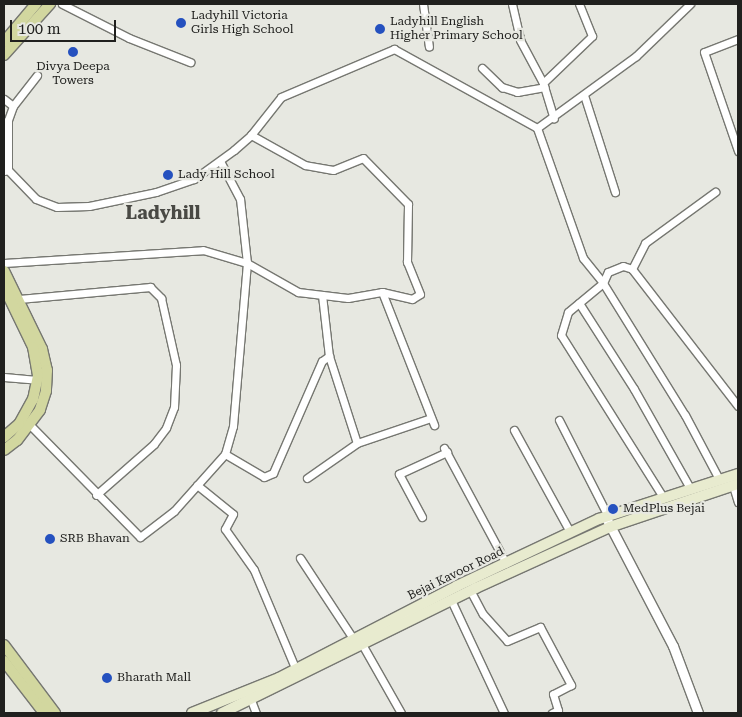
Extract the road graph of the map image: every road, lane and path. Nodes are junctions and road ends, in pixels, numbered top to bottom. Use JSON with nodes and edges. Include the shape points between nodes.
{"nodes":[{"id":1,"x":36,"y":4,"type":"edge"},
{"id":2,"x":50,"y":4,"type":"edge"},
{"id":3,"x":62,"y":4,"type":"edge"},
{"id":4,"x":423,"y":4,"type":"edge"},
{"id":5,"x":512,"y":4,"type":"edge"},
{"id":6,"x":579,"y":4,"type":"edge"},
{"id":7,"x":690,"y":4,"type":"edge"},
{"id":8,"x":738,"y":39,"type":"edge"},
{"id":9,"x":4,"y":42,"type":"edge"},
{"id":10,"x":429,"y":47,"type":"dead end"},
{"id":11,"x":4,"y":55,"type":"edge"},
{"id":12,"x":190,"y":62,"type":"dead end"},
{"id":13,"x":482,"y":68,"type":"dead end"},
{"id":14,"x":37,"y":75,"type":"dead end"},
{"id":15,"x":544,"y":85,"type":"junction"},
{"id":16,"x":584,"y":95,"type":"junction"},
{"id":17,"x":4,"y":99,"type":"edge"},
{"id":18,"x":13,"y":106,"type":"junction"},
{"id":19,"x":554,"y":118,"type":"junction"},
{"id":20,"x":537,"y":128,"type":"junction"},
{"id":21,"x":251,"y":135,"type":"junction"},
{"id":22,"x":738,"y":151,"type":"edge"},
{"id":23,"x":220,"y":161,"type":"junction"},
{"id":24,"x":6,"y":170,"type":"edge"},
{"id":25,"x":615,"y":192,"type":"dead end"},
{"id":26,"x":715,"y":192,"type":"dead end"},
{"id":27,"x":4,"y":263,"type":"edge"},
{"id":28,"x":247,"y":263,"type":"junction"},
{"id":29,"x":632,"y":269,"type":"junction"},
{"id":30,"x":4,"y":271,"type":"edge"},
{"id":31,"x":603,"y":283,"type":"junction"},
{"id":32,"x":4,"y":287,"type":"edge"},
{"id":33,"x":382,"y":292,"type":"junction"},
{"id":34,"x":322,"y":295,"type":"junction"},
{"id":35,"x":19,"y":299,"type":"junction"},
{"id":36,"x":579,"y":303,"type":"junction"},
{"id":37,"x":329,"y":356,"type":"junction"},
{"id":38,"x":4,"y":377,"type":"edge"},
{"id":39,"x":37,"y":380,"type":"junction"},
{"id":40,"x":738,"y":406,"type":"edge"},
{"id":41,"x":559,"y":420,"type":"dead end"},
{"id":42,"x":30,"y":425,"type":"junction"},
{"id":43,"x":514,"y":430,"type":"dead end"},
{"id":44,"x":4,"y":437,"type":"edge"},
{"id":45,"x":357,"y":443,"type":"junction"},
{"id":46,"x":4,"y":450,"type":"edge"},
{"id":47,"x":225,"y":454,"type":"junction"},
{"id":48,"x":738,"y":474,"type":"edge"},
{"id":49,"x":307,"y":478,"type":"dead end"},
{"id":50,"x":719,"y":479,"type":"junction"},
{"id":51,"x":736,"y":485,"type":"edge"},
{"id":52,"x":196,"y":486,"type":"junction"},
{"id":53,"x":690,"y":488,"type":"junction"},
{"id":54,"x":96,"y":495,"type":"junction"},
{"id":55,"x":662,"y":497,"type":"junction"},
{"id":56,"x":738,"y":502,"type":"edge"},
{"id":57,"x":606,"y":516,"type":"junction"},
{"id":58,"x":422,"y":517,"type":"dead end"},
{"id":59,"x":610,"y":527,"type":"junction"},
{"id":60,"x":570,"y":532,"type":"junction"},
{"id":61,"x":300,"y":558,"type":"dead end"},
{"id":62,"x":506,"y":562,"type":"junction"},
{"id":63,"x":470,"y":590,"type":"junction"},
{"id":64,"x":451,"y":600,"type":"junction"},
{"id":65,"x":354,"y":640,"type":"junction"},
{"id":66,"x":4,"y":645,"type":"edge"},
{"id":67,"x":363,"y":646,"type":"junction"},
{"id":68,"x":4,"y":661,"type":"edge"},
{"id":69,"x":296,"y":670,"type":"junction"},
{"id":70,"x":250,"y":696,"type":"junction"},
{"id":71,"x":44,"y":713,"type":"edge"},
{"id":72,"x":55,"y":713,"type":"edge"},
{"id":73,"x":192,"y":713,"type":"edge"},
{"id":74,"x":222,"y":713,"type":"edge"},
{"id":75,"x":256,"y":713,"type":"edge"},
{"id":76,"x":401,"y":713,"type":"edge"},
{"id":77,"x":504,"y":713,"type":"edge"},
{"id":78,"x":552,"y":713,"type":"edge"},
{"id":79,"x":698,"y":713,"type":"edge"}],
"edges":[{"from":1,"to":9,"type":"main road"},
{"from":2,"to":11,"type":"main road"},
{"from":3,"to":12,"type":"street","via":[[129,38]]},
{"from":4,"to":10,"type":"street"},
{"from":5,"to":15,"type":"street","via":[[520,40]]},
{"from":6,"to":15,"type":"street","via":[[592,36]]},
{"from":7,"to":16,"type":"street","via":[[636,56]]},
{"from":8,"to":22,"type":"street","via":[[704,52]]},
{"from":13,"to":15,"type":"street","via":[[502,87],[518,92]]},
{"from":14,"to":18,"type":"street"},
{"from":15,"to":19,"type":"street"},
{"from":16,"to":19,"type":"street"},
{"from":16,"to":25,"type":"street"},
{"from":17,"to":18,"type":"street"},
{"from":18,"to":24,"type":"street","via":[[6,133]]},
{"from":19,"to":20,"type":"street"},
{"from":20,"to":21,"type":"street","via":[[394,49],[281,97]]},
{"from":20,"to":31,"type":"street","via":[[583,258]]},
{"from":21,"to":23,"type":"street"},
{"from":21,"to":33,"type":"street","via":[[306,165],[333,170],[363,158],[408,204],[407,262],[420,294],[412,299]]},
{"from":23,"to":24,"type":"street","via":[[194,178],[156,192],[68,208],[42,203]]},
{"from":23,"to":28,"type":"street","via":[[240,199]]},
{"from":26,"to":29,"type":"street","via":[[645,243]]},
{"from":27,"to":28,"type":"street","via":[[203,250]]},
{"from":28,"to":34,"type":"street","via":[[298,292]]},
{"from":28,"to":47,"type":"street","via":[[233,426]]},
{"from":29,"to":31,"type":"street","via":[[623,266],[608,272]]},
{"from":29,"to":40,"type":"street"},
{"from":30,"to":35,"type":"main road"},
{"from":31,"to":36,"type":"street"},
{"from":31,"to":50,"type":"street","via":[[685,415]]},
{"from":32,"to":39,"type":"main road","via":[[33,347]]},
{"from":33,"to":34,"type":"street","via":[[348,298]]},
{"from":33,"to":45,"type":"street","via":[[432,422]]},
{"from":34,"to":37,"type":"street"},
{"from":35,"to":42,"type":"main road","via":[[42,349],[47,370],[46,391]]},
{"from":35,"to":54,"type":"street","via":[[150,288],[161,298],[176,365],[174,408],[166,428],[154,444]]},
{"from":36,"to":53,"type":"street","via":[[634,388]]},
{"from":36,"to":55,"type":"street","via":[[568,312],[561,335]]},
{"from":37,"to":45,"type":"street"},
{"from":37,"to":47,"type":"street","via":[[322,361],[273,473],[264,477]]},
{"from":38,"to":39,"type":"street"},
{"from":39,"to":44,"type":"main road","via":[[33,399],[19,424]]},
{"from":41,"to":57,"type":"street"},
{"from":42,"to":46,"type":"main road"},
{"from":42,"to":54,"type":"street"},
{"from":43,"to":60,"type":"street"},
{"from":45,"to":49,"type":"street"},
{"from":47,"to":52,"type":"street"},
{"from":48,"to":50,"type":"main road","name":"Bejai Kavoor Road"},
{"from":50,"to":53,"type":"main road","name":"Bejai Kavoor Road"},
{"from":51,"to":56,"type":"street"},
{"from":51,"to":59,"type":"main road","name":"Bejai Kavoor Road"},
{"from":52,"to":54,"type":"street","via":[[174,511],[140,537]]},
{"from":52,"to":69,"type":"street","via":[[233,514],[225,529],[254,570]]},
{"from":53,"to":55,"type":"main road","name":"Bejai Kavoor Road"},
{"from":55,"to":57,"type":"main road","name":"Bejai Kavoor Road"},
{"from":57,"to":59,"type":"street"},
{"from":57,"to":60,"type":"main road","name":"Bejai Kavoor Road"},
{"from":58,"to":62,"type":"street","via":[[399,474],[446,450]]},
{"from":59,"to":63,"type":"main road","name":"Bejai Kavoor Road"},
{"from":59,"to":79,"type":"street","via":[[673,646]]},
{"from":60,"to":62,"type":"main road","name":"Bejai Kavoor Road"},
{"from":61,"to":65,"type":"street"},
{"from":62,"to":65,"type":"main road","name":"Bejai Kavoor Road"},
{"from":63,"to":64,"type":"main road","name":"Bejai Kavoor Road"},
{"from":63,"to":78,"type":"street","via":[[483,614],[507,641],[540,627],[571,685],[553,694],[558,710]]},
{"from":64,"to":67,"type":"main road","name":"Bejai Kavoor Road"},
{"from":64,"to":77,"type":"street"},
{"from":65,"to":69,"type":"main road","name":"Bejai Kavoor Road"},
{"from":66,"to":72,"type":"main road"},
{"from":67,"to":70,"type":"main road","name":"Bejai Kavoor Road"},
{"from":67,"to":76,"type":"street"},
{"from":68,"to":71,"type":"main road"},
{"from":69,"to":70,"type":"main road","name":"Bejai Kavoor Road"},
{"from":70,"to":73,"type":"main road","name":"Bejai Kavoor Road"},
{"from":70,"to":74,"type":"main road","name":"Bejai Kavoor Road"},
{"from":70,"to":75,"type":"street"}]}
